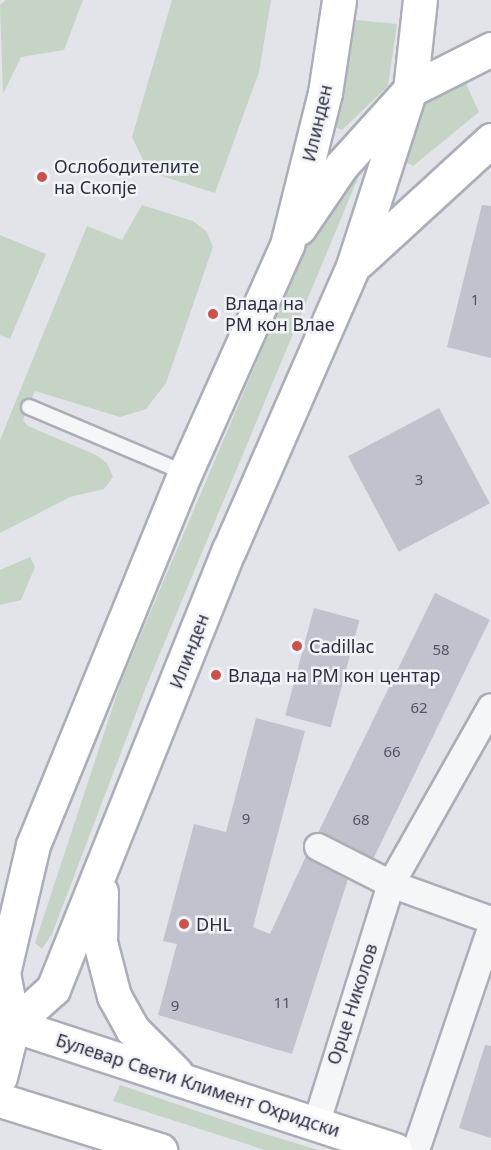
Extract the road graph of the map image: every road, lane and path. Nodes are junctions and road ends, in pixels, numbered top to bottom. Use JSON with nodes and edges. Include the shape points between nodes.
{"nodes":[{"id":1,"x":339,"y":0,"type":"edge"},
{"id":2,"x":420,"y":0,"type":"edge"},
{"id":3,"x":491,"y":49,"type":"edge"},
{"id":4,"x":410,"y":90,"type":"junction"},
{"id":5,"x":491,"y":140,"type":"edge"},
{"id":6,"x":287,"y":244,"type":"junction"},
{"id":7,"x":353,"y":266,"type":"junction"},
{"id":8,"x":29,"y":407,"type":"dead end"},
{"id":9,"x":185,"y":473,"type":"junction"},
{"id":10,"x":491,"y":707,"type":"edge"},
{"id":11,"x":33,"y":845,"type":"junction"},
{"id":12,"x":318,"y":847,"type":"dead end"},
{"id":13,"x":102,"y":872,"type":"junction"},
{"id":14,"x":391,"y":884,"type":"junction"},
{"id":15,"x":0,"y":886,"type":"edge"},
{"id":16,"x":491,"y":920,"type":"edge"},
{"id":17,"x":491,"y":928,"type":"edge"},
{"id":18,"x":6,"y":1023,"type":"edge"},
{"id":19,"x":0,"y":1077,"type":"edge"},
{"id":20,"x":189,"y":1084,"type":"junction"},
{"id":21,"x":0,"y":1100,"type":"edge"},
{"id":22,"x":316,"y":1125,"type":"junction"},
{"id":23,"x":160,"y":1150,"type":"edge"},
{"id":24,"x":395,"y":1150,"type":"edge"},
{"id":25,"x":416,"y":1150,"type":"edge"}],
"edges":[{"from":1,"to":6,"type":"street","name":"Илинден","via":[[325,93]]},
{"from":2,"to":4,"type":"street","name":"Илинден"},
{"from":3,"to":4,"type":"street","name":"Илинден"},
{"from":4,"to":6,"type":"street","name":"Илинден","via":[[341,166]]},
{"from":4,"to":7,"type":"street","name":"Илинден"},
{"from":5,"to":7,"type":"street","name":"Илинден"},
{"from":6,"to":9,"type":"street","name":"Илинден"},
{"from":7,"to":13,"type":"street","name":"Илинден","via":[[229,550]]},
{"from":8,"to":9,"type":"lane"},
{"from":9,"to":11,"type":"street","name":"Илинден"},
{"from":10,"to":14,"type":"street","name":"Орце Николов"},
{"from":11,"to":15,"type":"street"},
{"from":11,"to":18,"type":"street","name":"Илинден","via":[[3,973]]},
{"from":12,"to":14,"type":"street"},
{"from":13,"to":18,"type":"street","name":"Илинден","via":[[53,989]]},
{"from":13,"to":20,"type":"street","via":[[100,942],[114,996],[132,1029]]},
{"from":14,"to":16,"type":"street"},
{"from":14,"to":22,"type":"street","name":"Орце Николов"},
{"from":17,"to":25,"type":"street"},
{"from":18,"to":19,"type":"street","name":"Илинден"},
{"from":18,"to":20,"type":"street","name":"Булевар Свети Климент Охридски"},
{"from":20,"to":22,"type":"street","name":"Булевар Свети Климент Охридски"},
{"from":21,"to":23,"type":"street"},
{"from":22,"to":24,"type":"street","name":"Булевар Свети Климент Охридски"}]}
